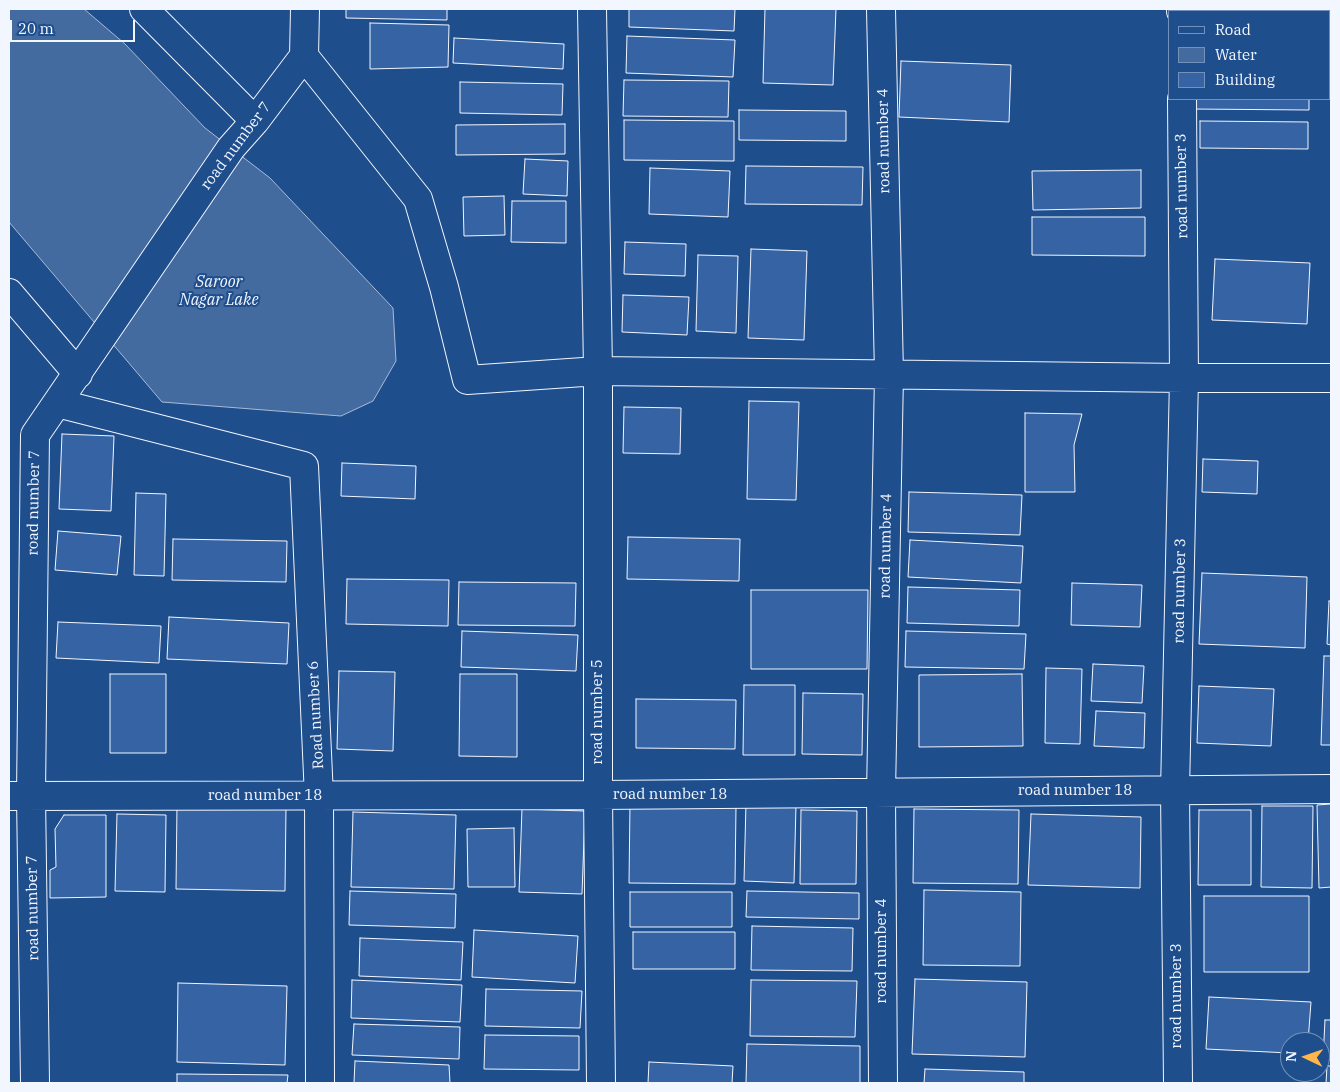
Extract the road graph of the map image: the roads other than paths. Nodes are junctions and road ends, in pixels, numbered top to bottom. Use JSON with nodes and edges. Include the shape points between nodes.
{"nodes":[{"id":1,"x":144,"y":9,"type":"edge"},
{"id":2,"x":305,"y":9,"type":"edge"},
{"id":3,"x":592,"y":9,"type":"edge"},
{"id":4,"x":881,"y":9,"type":"edge"},
{"id":5,"x":304,"y":56,"type":"junction"},
{"id":6,"x":1182,"y":100,"type":"edge"},
{"id":7,"x":255,"y":121,"type":"junction"},
{"id":8,"x":9,"y":293,"type":"edge"},
{"id":9,"x":598,"y":370,"type":"junction"},
{"id":10,"x":78,"y":374,"type":"junction"},
{"id":11,"x":889,"y":374,"type":"junction"},
{"id":12,"x":1184,"y":378,"type":"junction"},
{"id":13,"x":1331,"y":378,"type":"edge"},
{"id":14,"x":57,"y":403,"type":"junction"},
{"id":15,"x":1331,"y":789,"type":"edge"},
{"id":16,"x":1175,"y":790,"type":"junction"},
{"id":17,"x":881,"y":793,"type":"junction"},
{"id":18,"x":20,"y":796,"type":"edge"},
{"id":19,"x":598,"y":796,"type":"junction"},
{"id":20,"x":320,"y":797,"type":"junction"},
{"id":21,"x":35,"y":1083,"type":"edge"},
{"id":22,"x":320,"y":1083,"type":"edge"},
{"id":23,"x":602,"y":1083,"type":"edge"},
{"id":24,"x":883,"y":1083,"type":"edge"},
{"id":25,"x":1178,"y":1083,"type":"edge"}],
"edges":[{"from":1,"to":7,"type":"street"},
{"from":2,"to":5,"type":"street"},
{"from":3,"to":9,"type":"street","name":"road number 5"},
{"from":4,"to":11,"type":"street","name":"road number 4"},
{"from":5,"to":7,"type":"street","name":"road number 7"},
{"from":5,"to":9,"type":"street","via":[[418,199],[467,380]]},
{"from":6,"to":12,"type":"street","name":"road number 3"},
{"from":7,"to":10,"type":"street","name":"road number 7","via":[[231,148]]},
{"from":8,"to":10,"type":"street"},
{"from":9,"to":11,"type":"street"},
{"from":9,"to":19,"type":"street","name":"road number 5"},
{"from":10,"to":14,"type":"street","name":"road number 7"},
{"from":11,"to":12,"type":"street"},
{"from":11,"to":17,"type":"street","name":"road number 4"},
{"from":12,"to":13,"type":"street"},
{"from":12,"to":16,"type":"street","name":"road number 3"},
{"from":14,"to":18,"type":"street","name":"road number 7","via":[[35,435]]},
{"from":14,"to":20,"type":"street","name":"Road number 6","via":[[304,466]]},
{"from":15,"to":16,"type":"street","name":"road number 18"},
{"from":16,"to":17,"type":"street","name":"road number 18"},
{"from":16,"to":25,"type":"street","name":"road number 3"},
{"from":17,"to":19,"type":"street","name":"road number 18"},
{"from":17,"to":24,"type":"street","name":"road number 4"},
{"from":18,"to":20,"type":"street","name":"road number 18"},
{"from":18,"to":21,"type":"street","name":"road number 7"},
{"from":19,"to":20,"type":"street","name":"road number 18"},
{"from":19,"to":23,"type":"street","name":"road number 5"},
{"from":20,"to":22,"type":"street","name":"Road number 6"}]}
